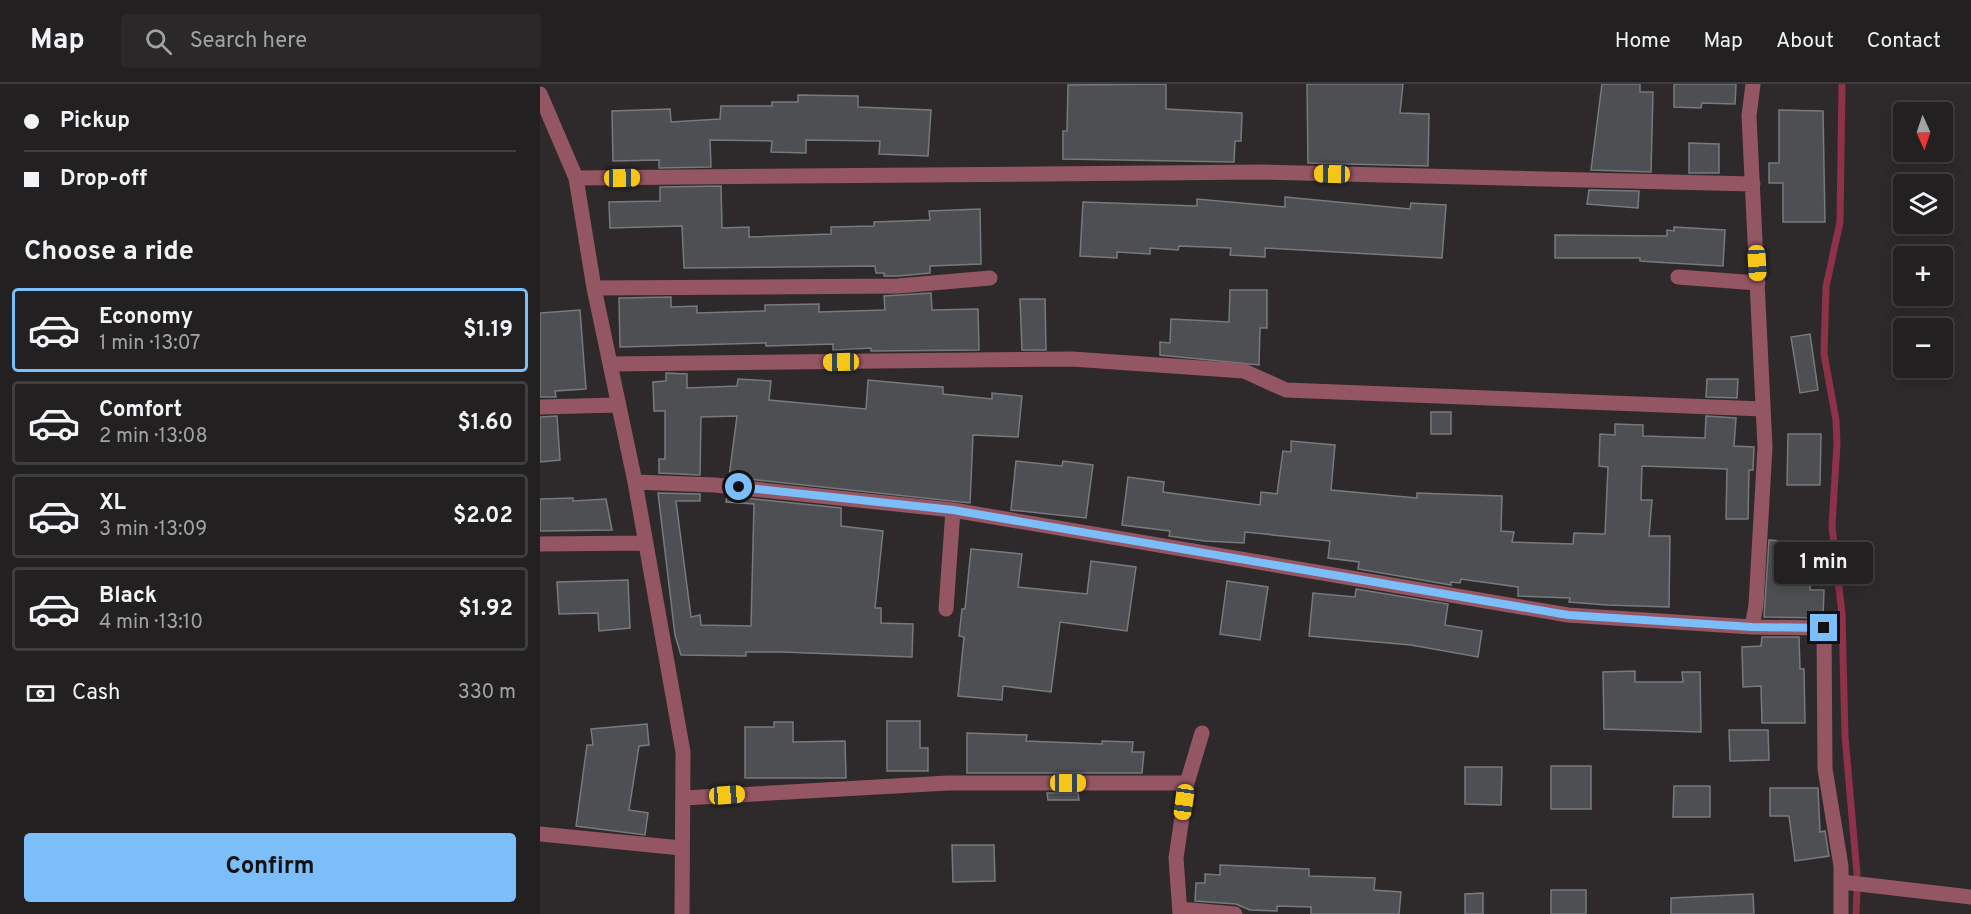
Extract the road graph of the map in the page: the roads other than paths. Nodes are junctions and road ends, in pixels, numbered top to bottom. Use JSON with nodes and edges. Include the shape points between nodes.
{"nodes":[{"id":1,"x":1753,"y":84,"type":"edge"},
{"id":2,"x":541,"y":96,"type":"edge"},
{"id":3,"x":576,"y":178,"type":"junction"},
{"id":4,"x":1753,"y":184,"type":"junction"},
{"id":5,"x":1678,"y":277,"type":"dead end"},
{"id":6,"x":990,"y":278,"type":"dead end"},
{"id":7,"x":1758,"y":283,"type":"junction"},
{"id":8,"x":594,"y":288,"type":"junction"},
{"id":9,"x":610,"y":364,"type":"junction"},
{"id":10,"x":618,"y":405,"type":"junction"},
{"id":11,"x":540,"y":407,"type":"edge"},
{"id":12,"x":1763,"y":409,"type":"junction"},
{"id":13,"x":634,"y":482,"type":"junction"},
{"id":14,"x":953,"y":510,"type":"junction"},
{"id":15,"x":645,"y":543,"type":"junction"},
{"id":16,"x":540,"y":544,"type":"edge"},
{"id":17,"x":946,"y":609,"type":"dead end"},
{"id":18,"x":1752,"y":627,"type":"junction"},
{"id":19,"x":1202,"y":733,"type":"dead end"},
{"id":20,"x":1187,"y":783,"type":"junction"},
{"id":21,"x":683,"y":798,"type":"junction"},
{"id":22,"x":540,"y":834,"type":"edge"},
{"id":23,"x":681,"y":848,"type":"junction"},
{"id":24,"x":1842,"y":882,"type":"junction"},
{"id":25,"x":1971,"y":897,"type":"edge"},
{"id":26,"x":1180,"y":911,"type":"edge"},
{"id":27,"x":682,"y":914,"type":"edge"},
{"id":28,"x":1235,"y":914,"type":"edge"},
{"id":29,"x":1841,"y":914,"type":"edge"}],
"edges":[{"from":1,"to":4,"type":"street","via":[[1749,116]]},
{"from":2,"to":3,"type":"street"},
{"from":3,"to":4,"type":"street","via":[[1262,172]]},
{"from":3,"to":8,"type":"street"},
{"from":4,"to":7,"type":"street"},
{"from":5,"to":7,"type":"street"},
{"from":6,"to":8,"type":"street","via":[[898,286]]},
{"from":7,"to":12,"type":"street"},
{"from":8,"to":9,"type":"street"},
{"from":9,"to":10,"type":"street"},
{"from":9,"to":12,"type":"street","via":[[1072,359],[1244,371],[1286,390]]},
{"from":10,"to":11,"type":"street"},
{"from":10,"to":13,"type":"street"},
{"from":12,"to":18,"type":"street","via":[[1765,447]]},
{"from":13,"to":14,"type":"street","via":[[715,484]]},
{"from":13,"to":15,"type":"street"},
{"from":14,"to":17,"type":"street"},
{"from":14,"to":18,"type":"street","via":[[1568,615]]},
{"from":15,"to":16,"type":"street"},
{"from":15,"to":21,"type":"street","via":[[683,752]]},
{"from":18,"to":24,"type":"street","via":[[1824,628],[1825,769]]},
{"from":19,"to":20,"type":"street"},
{"from":20,"to":21,"type":"street","via":[[948,783]]},
{"from":20,"to":26,"type":"street","via":[[1176,858]]},
{"from":21,"to":23,"type":"street"},
{"from":22,"to":23,"type":"street"},
{"from":23,"to":27,"type":"street"},
{"from":24,"to":25,"type":"street"},
{"from":24,"to":29,"type":"street"},
{"from":26,"to":28,"type":"street"}]}
